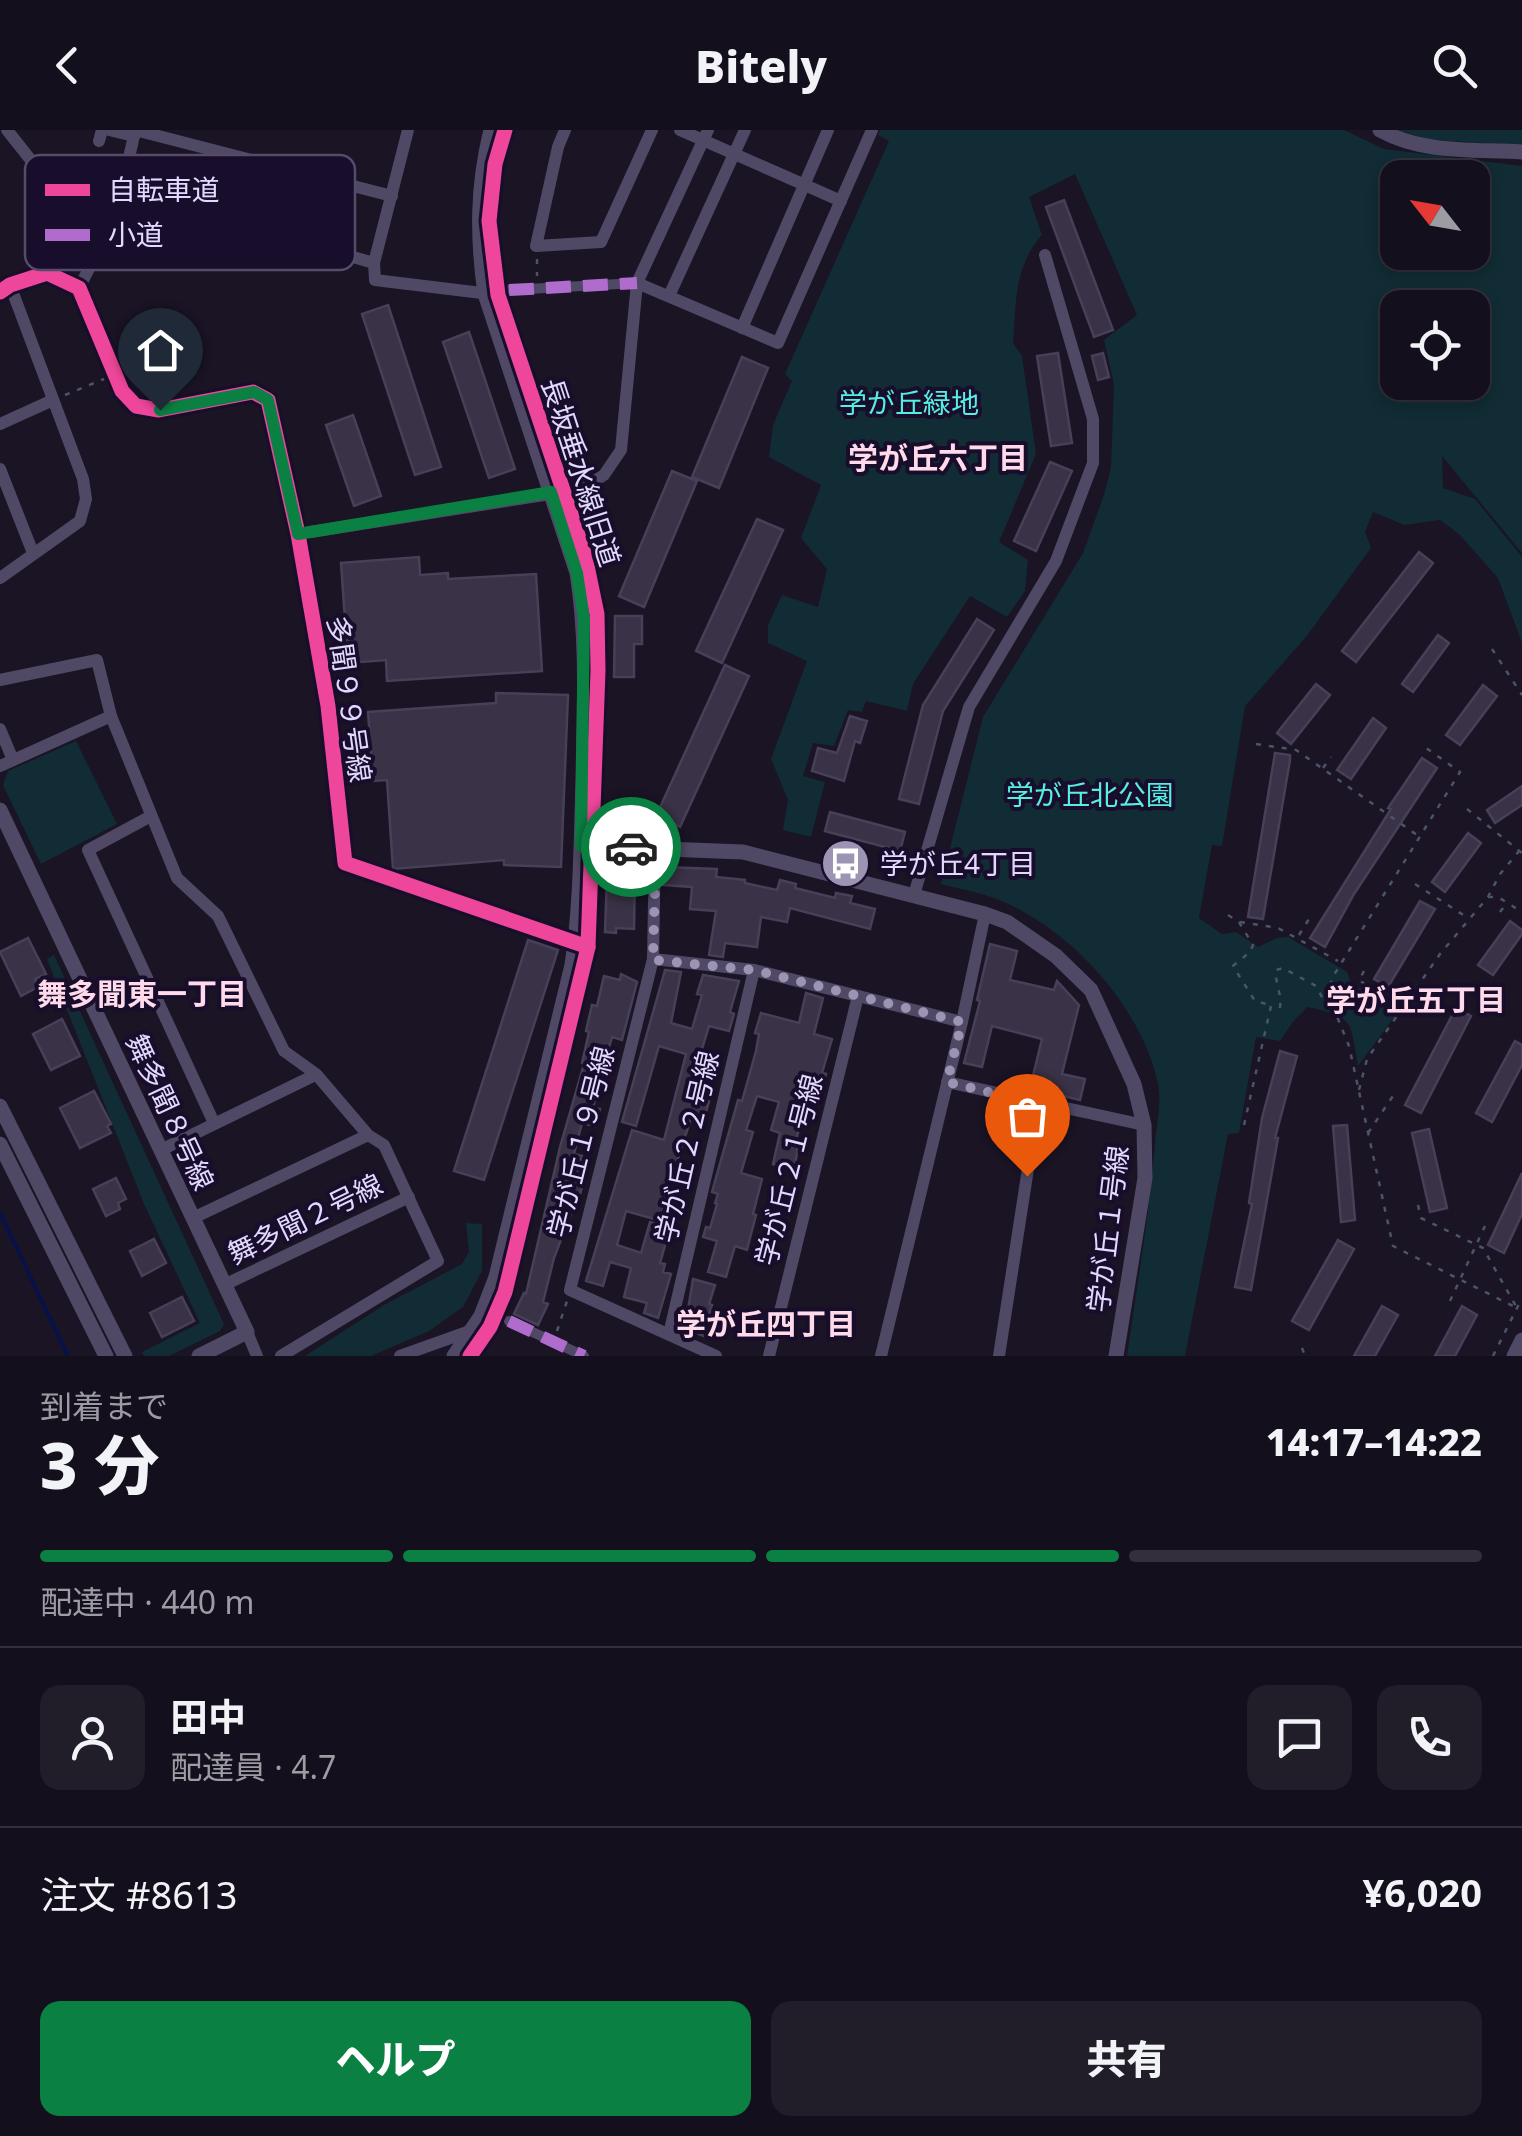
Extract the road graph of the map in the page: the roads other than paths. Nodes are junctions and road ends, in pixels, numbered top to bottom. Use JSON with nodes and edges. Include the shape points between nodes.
{"nodes":[{"id":1,"x":6,"y":130,"type":"edge"},
{"id":2,"x":408,"y":130,"type":"edge"},
{"id":3,"x":491,"y":130,"type":"edge"},
{"id":4,"x":505,"y":130,"type":"edge"},
{"id":5,"x":565,"y":130,"type":"edge"},
{"id":6,"x":652,"y":130,"type":"edge"},
{"id":7,"x":680,"y":130,"type":"edge"},
{"id":8,"x":745,"y":130,"type":"edge"},
{"id":9,"x":828,"y":130,"type":"edge"},
{"id":10,"x":872,"y":130,"type":"edge"},
{"id":11,"x":1380,"y":130,"type":"edge"},
{"id":12,"x":134,"y":133,"type":"edge"},
{"id":13,"x":103,"y":134,"type":"edge"},
{"id":14,"x":706,"y":135,"type":"edge"},
{"id":15,"x":218,"y":152,"type":"junction"},
{"id":16,"x":1522,"y":152,"type":"edge"},
{"id":17,"x":734,"y":154,"type":"junction"},
{"id":18,"x":26,"y":155,"type":"edge"},
{"id":19,"x":217,"y":155,"type":"edge"},
{"id":20,"x":230,"y":155,"type":"edge"},
{"id":21,"x":805,"y":185,"type":"junction"},
{"id":22,"x":355,"y":187,"type":"edge"},
{"id":23,"x":392,"y":196,"type":"junction"},
{"id":24,"x":841,"y":200,"type":"junction"},
{"id":25,"x":1045,"y":256,"type":"dead end"},
{"id":26,"x":355,"y":258,"type":"edge"},
{"id":27,"x":374,"y":263,"type":"junction"},
{"id":28,"x":88,"y":270,"type":"edge"},
{"id":29,"x":637,"y":282,"type":"junction"},
{"id":30,"x":5,"y":288,"type":"edge"},
{"id":31,"x":79,"y":288,"type":"junction"},
{"id":32,"x":497,"y":293,"type":"junction"},
{"id":33,"x":669,"y":296,"type":"junction"},
{"id":34,"x":742,"y":328,"type":"junction"},
{"id":35,"x":53,"y":400,"type":"junction"},
{"id":36,"x":0,"y":424,"type":"edge"},
{"id":37,"x":0,"y":469,"type":"edge"},
{"id":38,"x":557,"y":492,"type":"junction"},
{"id":39,"x":298,"y":534,"type":"junction"},
{"id":40,"x":34,"y":554,"type":"junction"},
{"id":41,"x":0,"y":578,"type":"edge"},
{"id":42,"x":0,"y":680,"type":"edge"},
{"id":43,"x":112,"y":716,"type":"junction"},
{"id":44,"x":0,"y":728,"type":"edge"},
{"id":45,"x":6,"y":763,"type":"edge"},
{"id":46,"x":0,"y":810,"type":"edge"},
{"id":47,"x":151,"y":816,"type":"junction"},
{"id":48,"x":587,"y":846,"type":"junction"},
{"id":49,"x":656,"y":847,"type":"junction"},
{"id":50,"x":914,"y":895,"type":"junction"},
{"id":51,"x":985,"y":914,"type":"junction"},
{"id":52,"x":581,"y":946,"type":"junction"},
{"id":53,"x":653,"y":960,"type":"junction"},
{"id":54,"x":754,"y":970,"type":"junction"},
{"id":55,"x":858,"y":996,"type":"junction"},
{"id":56,"x":962,"y":1022,"type":"junction"},
{"id":57,"x":314,"y":1075,"type":"junction"},
{"id":58,"x":947,"y":1082,"type":"junction"},
{"id":59,"x":1038,"y":1104,"type":"junction"},
{"id":60,"x":0,"y":1106,"type":"edge"},
{"id":61,"x":214,"y":1123,"type":"junction"},
{"id":62,"x":1144,"y":1125,"type":"junction"},
{"id":63,"x":368,"y":1135,"type":"junction"},
{"id":64,"x":0,"y":1144,"type":"edge"},
{"id":65,"x":161,"y":1150,"type":"junction"},
{"id":66,"x":409,"y":1196,"type":"junction"},
{"id":67,"x":192,"y":1218,"type":"junction"},
{"id":68,"x":224,"y":1286,"type":"junction"},
{"id":69,"x":509,"y":1322,"type":"dead end"},
{"id":70,"x":490,"y":1327,"type":"junction"},
{"id":71,"x":473,"y":1330,"type":"junction"},
{"id":72,"x":247,"y":1332,"type":"junction"},
{"id":73,"x":669,"y":1334,"type":"junction"},
{"id":74,"x":1522,"y":1340,"type":"edge"},
{"id":75,"x":106,"y":1356,"type":"edge"},
{"id":76,"x":126,"y":1356,"type":"edge"},
{"id":77,"x":200,"y":1356,"type":"edge"},
{"id":78,"x":257,"y":1356,"type":"edge"},
{"id":79,"x":281,"y":1356,"type":"edge"},
{"id":80,"x":400,"y":1356,"type":"edge"},
{"id":81,"x":454,"y":1356,"type":"edge"},
{"id":82,"x":470,"y":1356,"type":"edge"},
{"id":83,"x":584,"y":1356,"type":"edge"},
{"id":84,"x":716,"y":1356,"type":"edge"},
{"id":85,"x":769,"y":1356,"type":"edge"},
{"id":86,"x":880,"y":1356,"type":"edge"},
{"id":87,"x":1000,"y":1356,"type":"edge"},
{"id":88,"x":1116,"y":1356,"type":"edge"},
{"id":89,"x":1514,"y":1356,"type":"edge"}],
"edges":[{"from":1,"to":18,"type":"street"},
{"from":2,"to":23,"type":"street"},
{"from":3,"to":32,"type":"street","name":"長坂垂水線旧道","via":[[478,194],[478,246]]},
{"from":4,"to":32,"type":"street","name":"長坂垂水線旧道","via":[[489,221]]},
{"from":5,"to":6,"type":"street","via":[[536,246],[601,242]]},
{"from":7,"to":14,"type":"street"},
{"from":8,"to":17,"type":"street"},
{"from":9,"to":21,"type":"street"},
{"from":10,"to":24,"type":"street"},
{"from":11,"to":16,"type":"street","via":[[1420,146]]},
{"from":12,"to":13,"type":"street"},
{"from":12,"to":15,"type":"street"},
{"from":14,"to":17,"type":"street"},
{"from":14,"to":29,"type":"street"},
{"from":15,"to":19,"type":"street"},
{"from":15,"to":20,"type":"street"},
{"from":17,"to":21,"type":"street"},
{"from":17,"to":33,"type":"street"},
{"from":21,"to":24,"type":"street"},
{"from":21,"to":34,"type":"street"},
{"from":22,"to":23,"type":"street"},
{"from":23,"to":27,"type":"street"},
{"from":24,"to":34,"type":"street","via":[[778,343]]},
{"from":25,"to":50,"type":"street","via":[[1092,419],[1092,464],[1056,561],[969,707]]},
{"from":26,"to":27,"type":"street"},
{"from":27,"to":32,"type":"street","via":[[375,280]]},
{"from":28,"to":31,"type":"street"},
{"from":29,"to":32,"type":"street"},
{"from":29,"to":33,"type":"street"},
{"from":29,"to":38,"type":"street","via":[[621,450],[588,486]]},
{"from":30,"to":31,"type":"street","via":[[47,273]]},
{"from":30,"to":35,"type":"street"},
{"from":31,"to":39,"type":"street","name":"多聞９９号線","via":[[122,392],[136,406],[160,410],[254,392],[268,400]]},
{"from":32,"to":38,"type":"street","name":"長坂垂水線旧道"},
{"from":33,"to":34,"type":"street"},
{"from":35,"to":36,"type":"street"},
{"from":35,"to":40,"type":"street","via":[[86,499],[80,521]]},
{"from":37,"to":40,"type":"street"},
{"from":38,"to":39,"type":"street"},
{"from":38,"to":48,"type":"street","name":"長坂垂水線旧道","via":[[586,556],[597,614]]},
{"from":39,"to":52,"type":"street","name":"多聞９９号線","via":[[328,706],[345,863]]},
{"from":40,"to":41,"type":"street"},
{"from":42,"to":43,"type":"street","via":[[97,660]]},
{"from":43,"to":45,"type":"street"},
{"from":43,"to":47,"type":"street"},
{"from":44,"to":45,"type":"street"},
{"from":46,"to":65,"type":"street","name":"舞多聞８号線"},
{"from":47,"to":57,"type":"street","via":[[177,878],[218,916],[284,1052]]},
{"from":47,"to":61,"type":"street","via":[[88,850]]},
{"from":48,"to":49,"type":"street","name":"学が丘１号線"},
{"from":48,"to":52,"type":"street","name":"長坂垂水線旧道"},
{"from":49,"to":50,"type":"street","name":"学が丘１号線","via":[[743,852]]},
{"from":49,"to":53,"type":"street","name":"学が丘１９号線"},
{"from":50,"to":51,"type":"street","name":"学が丘１号線"},
{"from":51,"to":56,"type":"street"},
{"from":51,"to":62,"type":"street","name":"学が丘１号線","via":[[1056,956],[1091,990],[1134,1084]]},
{"from":52,"to":70,"type":"street","name":"長坂垂水線旧道","via":[[510,1273]]},
{"from":52,"to":71,"type":"street","name":"長坂垂水線旧道","via":[[496,1277]]},
{"from":53,"to":54,"type":"street"},
{"from":53,"to":73,"type":"street","name":"学が丘１９号線","via":[[570,1290]]},
{"from":54,"to":55,"type":"street"},
{"from":54,"to":73,"type":"street","name":"学が丘２２号線"},
{"from":55,"to":56,"type":"street"},
{"from":55,"to":85,"type":"street","name":"学が丘２１号線"},
{"from":56,"to":58,"type":"street"},
{"from":57,"to":61,"type":"street"},
{"from":57,"to":63,"type":"street"},
{"from":58,"to":59,"type":"street"},
{"from":58,"to":86,"type":"street"},
{"from":59,"to":62,"type":"street"},
{"from":59,"to":87,"type":"street"},
{"from":60,"to":76,"type":"street"},
{"from":61,"to":65,"type":"street"},
{"from":62,"to":88,"type":"street","name":"学が丘１号線","via":[[1144,1178]]},
{"from":63,"to":66,"type":"street","via":[[384,1145]]},
{"from":63,"to":67,"type":"street"},
{"from":64,"to":75,"type":"street"},
{"from":65,"to":67,"type":"street","name":"舞多聞８号線"},
{"from":66,"to":68,"type":"street","name":"舞多聞２号線"},
{"from":66,"to":79,"type":"street","via":[[438,1261]]},
{"from":67,"to":68,"type":"street","name":"舞多聞８号線"},
{"from":68,"to":72,"type":"street","name":"舞多聞８号線"},
{"from":69,"to":83,"type":"street"},
{"from":70,"to":71,"type":"street"},
{"from":70,"to":82,"type":"street","name":"長坂垂水線旧道"},
{"from":71,"to":80,"type":"street"},
{"from":71,"to":81,"type":"street","name":"長坂垂水線旧道"},
{"from":72,"to":77,"type":"street"},
{"from":72,"to":78,"type":"street"},
{"from":73,"to":84,"type":"street"},
{"from":74,"to":89,"type":"street"}]}
